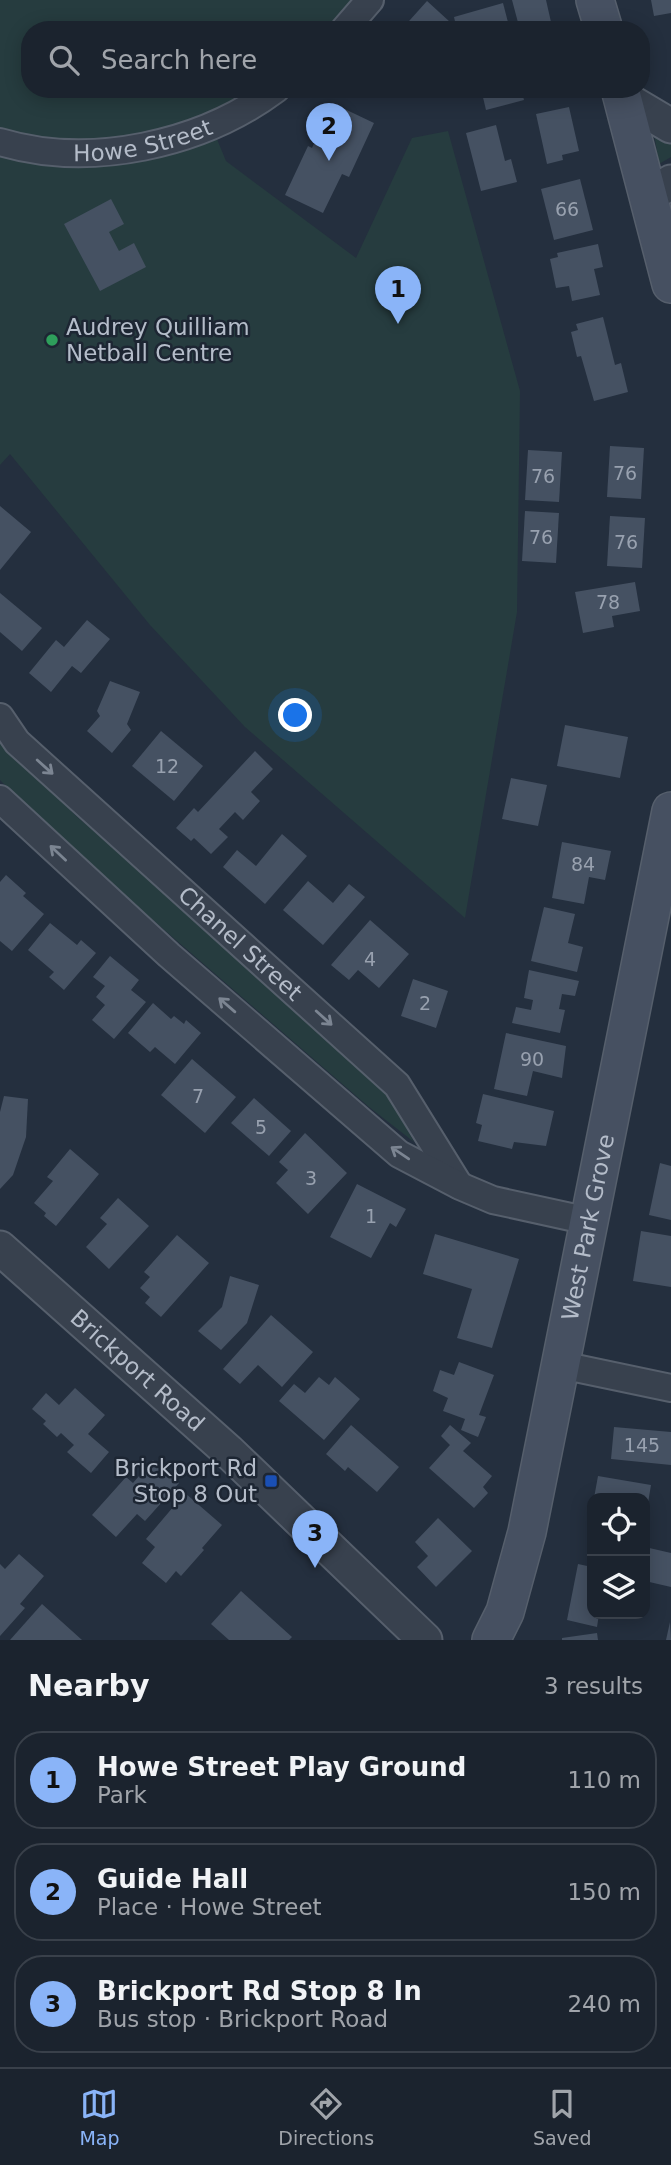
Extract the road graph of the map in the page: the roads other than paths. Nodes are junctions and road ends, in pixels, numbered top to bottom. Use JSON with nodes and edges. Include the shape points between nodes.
{"nodes":[{"id":1,"x":370,"y":0,"type":"edge"},
{"id":2,"x":595,"y":0,"type":"edge"},
{"id":3,"x":352,"y":21,"type":"edge"},
{"id":4,"x":601,"y":21,"type":"edge"},
{"id":5,"x":264,"y":98,"type":"edge"},
{"id":6,"x":623,"y":98,"type":"edge"},
{"id":7,"x":629,"y":98,"type":"edge"},
{"id":8,"x":671,"y":126,"type":"edge"},
{"id":9,"x":0,"y":142,"type":"edge"},
{"id":10,"x":660,"y":189,"type":"edge"},
{"id":11,"x":671,"y":284,"type":"edge"},
{"id":12,"x":0,"y":717,"type":"edge"},
{"id":13,"x":0,"y":799,"type":"edge"},
{"id":14,"x":671,"y":811,"type":"edge"},
{"id":15,"x":460,"y":1186,"type":"junction"},
{"id":16,"x":589,"y":1221,"type":"junction"},
{"id":17,"x":0,"y":1248,"type":"edge"},
{"id":18,"x":561,"y":1365,"type":"junction"},
{"id":19,"x":671,"y":1388,"type":"edge"},
{"id":20,"x":425,"y":1640,"type":"edge"},
{"id":21,"x":491,"y":1640,"type":"edge"}],
"edges":[{"from":1,"to":3,"type":"street"},
{"from":2,"to":4,"type":"main road"},
{"from":5,"to":9,"type":"street","name":"Howe Street","via":[[212,127],[167,142],[80,154]]},
{"from":6,"to":10,"type":"main road"},
{"from":7,"to":8,"type":"street"},
{"from":10,"to":11,"type":"main road"},
{"from":12,"to":15,"type":"street","name":"Chanel Street","one_way":true,"via":[[17,742],[397,1085]]},
{"from":15,"to":13,"type":"street","one_way":true,"via":[[399,1154],[169,955]]},
{"from":14,"to":16,"type":"main road","name":"West Park Grove"},
{"from":15,"to":16,"type":"street","via":[[493,1200]]},
{"from":16,"to":18,"type":"main road","name":"West Park Grove"},
{"from":17,"to":20,"type":"street","name":"Brickport Road","via":[[228,1451]]},
{"from":18,"to":19,"type":"street"},
{"from":18,"to":21,"type":"main road","name":"West Park Grove","via":[[527,1532],[505,1612]]}]}
